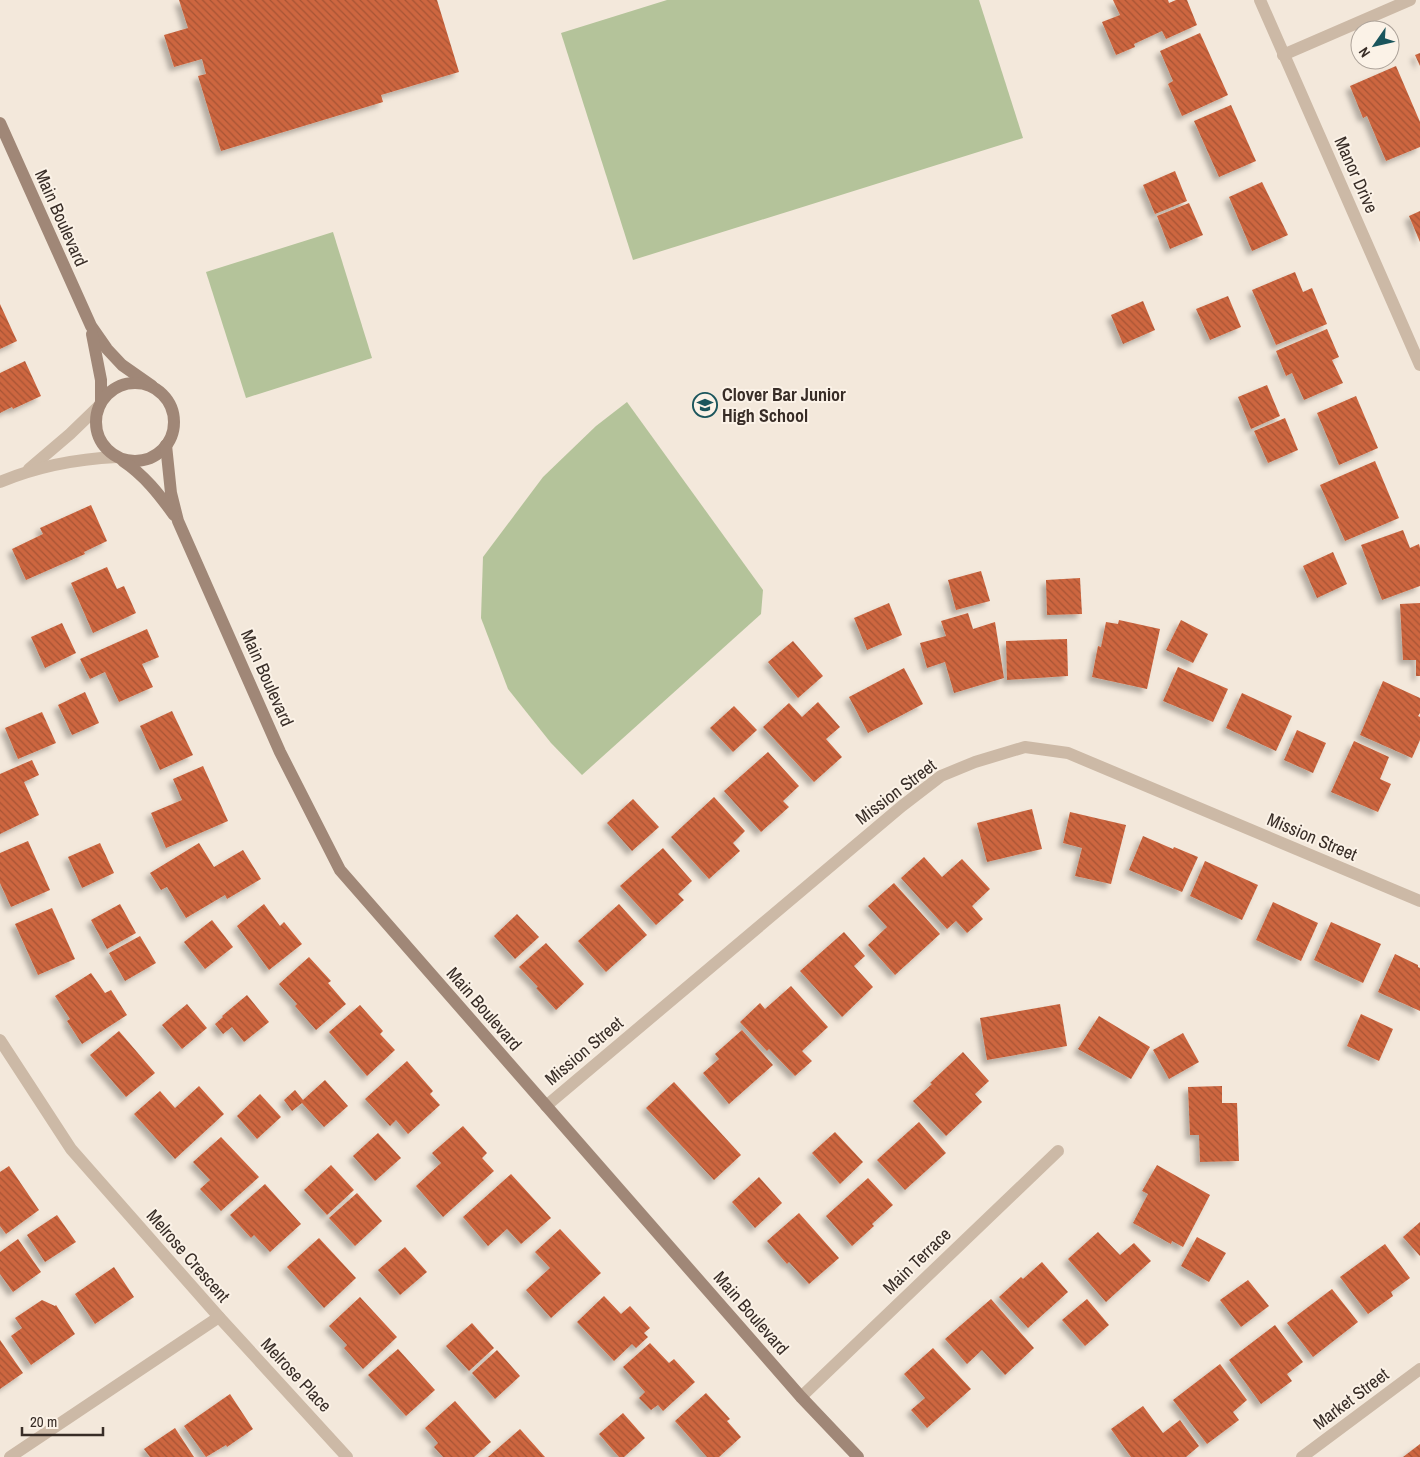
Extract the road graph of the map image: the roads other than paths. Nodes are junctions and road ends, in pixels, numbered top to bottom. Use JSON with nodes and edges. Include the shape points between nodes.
{"nodes":[{"id":1,"x":1260,"y":0,"type":"edge"},
{"id":2,"x":1410,"y":0,"type":"edge"},
{"id":3,"x":1283,"y":55,"type":"junction"},
{"id":4,"x":0,"y":123,"type":"edge"},
{"id":5,"x":91,"y":326,"type":"junction"},
{"id":6,"x":1420,"y":365,"type":"edge"},
{"id":7,"x":152,"y":386,"type":"junction"},
{"id":8,"x":100,"y":403,"type":"junction"},
{"id":9,"x":166,"y":445,"type":"junction"},
{"id":10,"x":118,"y":457,"type":"junction"},
{"id":11,"x":27,"y":471,"type":"junction"},
{"id":12,"x":0,"y":482,"type":"edge"},
{"id":13,"x":178,"y":521,"type":"junction"},
{"id":14,"x":1420,"y":901,"type":"edge"},
{"id":15,"x":0,"y":1040,"type":"edge"},
{"id":16,"x":546,"y":1106,"type":"junction"},
{"id":17,"x":1058,"y":1151,"type":"dead end"},
{"id":18,"x":219,"y":1317,"type":"junction"},
{"id":19,"x":1420,"y":1369,"type":"edge"},
{"id":20,"x":801,"y":1397,"type":"junction"},
{"id":21,"x":10,"y":1457,"type":"edge"},
{"id":22,"x":347,"y":1457,"type":"edge"},
{"id":23,"x":858,"y":1457,"type":"edge"},
{"id":24,"x":1302,"y":1457,"type":"edge"}],
"edges":[{"from":1,"to":3,"type":"street","name":"Manor Drive"},
{"from":2,"to":3,"type":"street"},
{"from":3,"to":6,"type":"street","name":"Manor Drive"},
{"from":4,"to":5,"type":"street","name":"Main Boulevard"},
{"from":5,"to":7,"type":"street","name":"Main Boulevard","via":[[122,365]]},
{"from":5,"to":8,"type":"street","name":"Main Boulevard","via":[[101,380]]},
{"from":7,"to":8,"type":"street","via":[[141,383],[118,386],[108,392]]},
{"from":7,"to":9,"type":"street","name":"Main Boulevard","via":[[169,402],[173,412],[172,435]]},
{"from":8,"to":10,"type":"street","name":"Main Boulevard","via":[[96,412],[97,434],[109,452]]},
{"from":8,"to":11,"type":"street"},
{"from":9,"to":10,"type":"street","via":[[145,460]]},
{"from":9,"to":13,"type":"street","name":"Main Boulevard","via":[[171,494]]},
{"from":10,"to":11,"type":"street","via":[[93,458]]},
{"from":10,"to":13,"type":"street","name":"Main Boulevard","via":[[148,482]]},
{"from":11,"to":12,"type":"street"},
{"from":13,"to":16,"type":"street","name":"Main Boulevard","via":[[280,752],[340,870]]},
{"from":14,"to":16,"type":"street","name":"Mission Street","via":[[1068,753],[1025,747],[941,776]]},
{"from":15,"to":18,"type":"street","name":"Melrose Crescent","via":[[71,1149]]},
{"from":16,"to":20,"type":"street","name":"Main Boulevard"},
{"from":17,"to":20,"type":"street","name":"Main Terrace"},
{"from":18,"to":21,"type":"street","name":"Melrose Crescent"},
{"from":18,"to":22,"type":"street","name":"Melrose Place"},
{"from":19,"to":24,"type":"street","name":"Market Street"},
{"from":20,"to":23,"type":"street","name":"Main Boulevard"}]}
